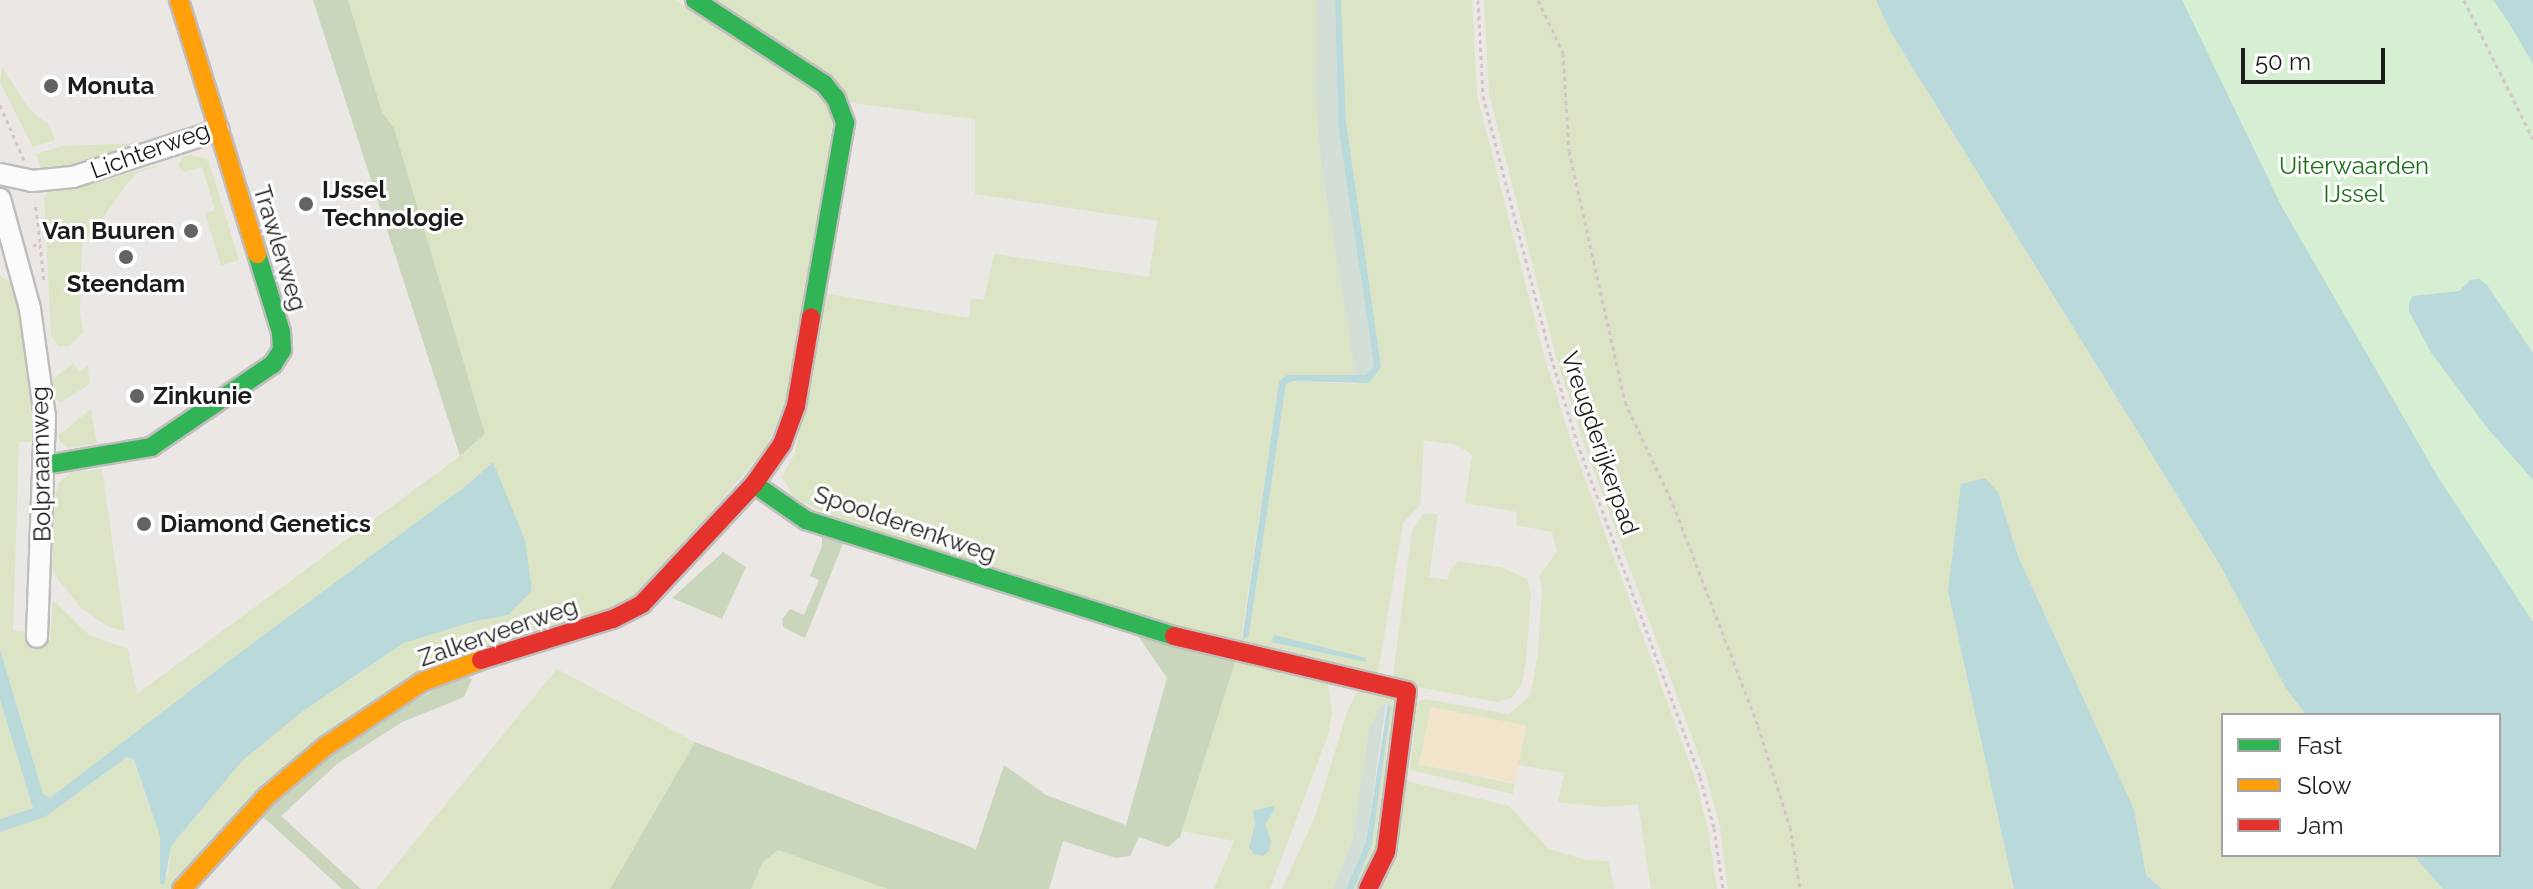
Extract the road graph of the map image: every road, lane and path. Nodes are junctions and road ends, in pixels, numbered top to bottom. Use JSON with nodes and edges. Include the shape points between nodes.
{"nodes":[{"id":1,"x":179,"y":0,"type":"edge"},
{"id":2,"x":695,"y":0,"type":"edge"},
{"id":3,"x":1478,"y":0,"type":"edge"},
{"id":4,"x":1538,"y":0,"type":"edge"},
{"id":5,"x":2464,"y":0,"type":"edge"},
{"id":6,"x":0,"y":105,"type":"edge"},
{"id":7,"x":219,"y":130,"type":"junction"},
{"id":8,"x":2533,"y":139,"type":"edge"},
{"id":9,"x":0,"y":174,"type":"edge"},
{"id":10,"x":32,"y":181,"type":"junction"},
{"id":11,"x":0,"y":199,"type":"edge"},
{"id":12,"x":8,"y":258,"type":"edge"},
{"id":13,"x":45,"y":465,"type":"junction"},
{"id":14,"x":754,"y":484,"type":"junction"},
{"id":15,"x":37,"y":637,"type":"dead end"},
{"id":16,"x":182,"y":889,"type":"edge"},
{"id":17,"x":1368,"y":889,"type":"edge"},
{"id":18,"x":1723,"y":889,"type":"edge"},
{"id":19,"x":1800,"y":889,"type":"edge"}],
"edges":[{"from":1,"to":7,"type":"street","name":"Lichterweg"},
{"from":2,"to":14,"type":"street","via":[[824,84],[845,123],[796,406],[782,444]]},
{"from":3,"to":18,"type":"path","name":"Vreugderijkerpad","via":[[1483,96],[1551,357],[1700,777]]},
{"from":4,"to":19,"type":"path","via":[[1563,53],[1569,151],[1625,402],[1673,504],[1758,726],[1790,827]]},
{"from":5,"to":8,"type":"path"},
{"from":6,"to":10,"type":"path"},
{"from":7,"to":10,"type":"street","name":"Lichterweg","via":[[94,172]]},
{"from":7,"to":13,"type":"street","name":"Trawlerweg","via":[[282,350],[273,364],[170,438],[151,447]]},
{"from":9,"to":10,"type":"street","name":"Lichterweg"},
{"from":10,"to":12,"type":"path","via":[[40,242]]},
{"from":11,"to":12,"type":"street","name":"Bolpraamweg"},
{"from":12,"to":13,"type":"street","name":"Bolpraamweg","via":[[40,368]]},
{"from":13,"to":15,"type":"street","name":"Bolpraamweg"},
{"from":14,"to":16,"type":"street","name":"Zalkerveerweg","via":[[642,604],[613,619],[462,666],[387,702],[267,796]]},
{"from":14,"to":17,"type":"street","name":"Spoolderenkweg","via":[[806,520],[1163,633],[1305,671],[1407,691],[1386,852]]}]}
